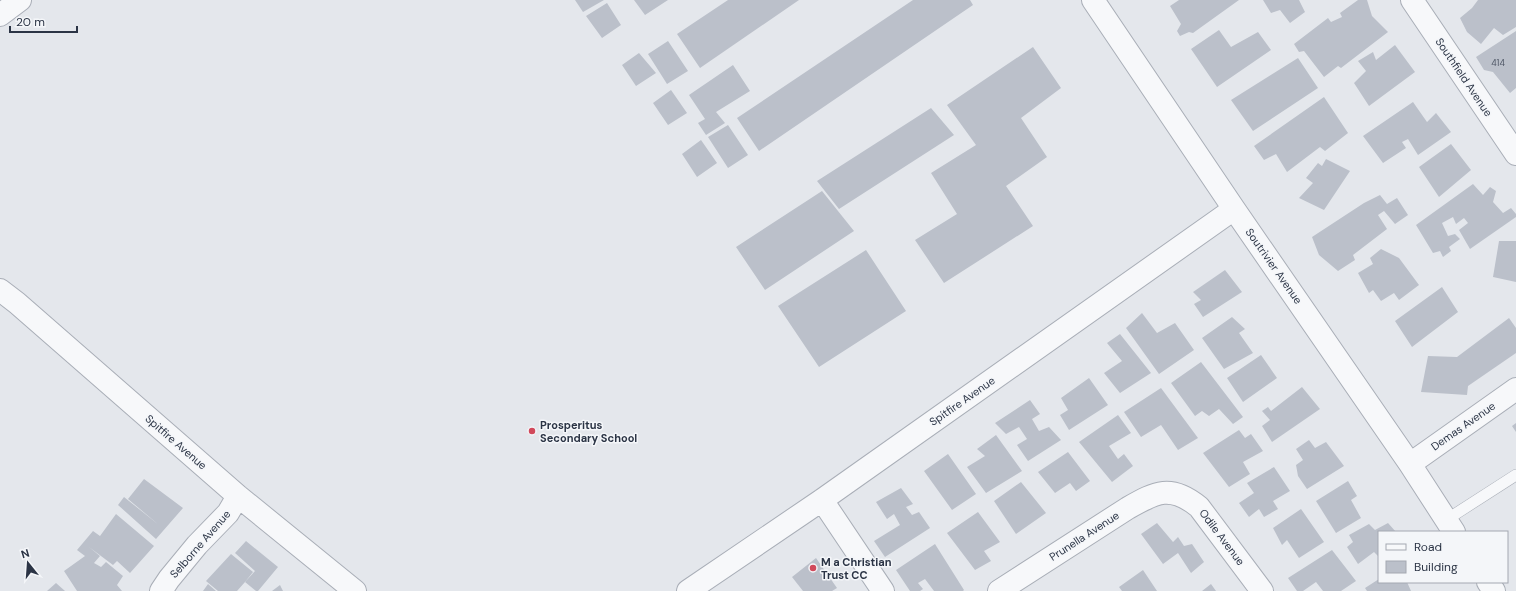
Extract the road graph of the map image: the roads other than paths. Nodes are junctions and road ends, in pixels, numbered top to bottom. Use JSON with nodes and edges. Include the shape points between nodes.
{"nodes":[{"id":1,"x":20,"y":0,"type":"edge"},
{"id":2,"x":1093,"y":0,"type":"edge"},
{"id":3,"x":1412,"y":0,"type":"edge"},
{"id":4,"x":0,"y":15,"type":"edge"},
{"id":5,"x":1516,"y":154,"type":"edge"},
{"id":6,"x":1234,"y":209,"type":"junction"},
{"id":7,"x":0,"y":290,"type":"edge"},
{"id":8,"x":1516,"y":390,"type":"edge"},
{"id":9,"x":1410,"y":464,"type":"junction"},
{"id":10,"x":1516,"y":475,"type":"edge"},
{"id":11,"x":1173,"y":494,"type":"joint"},
{"id":12,"x":238,"y":496,"type":"junction"},
{"id":13,"x":822,"y":500,"type":"junction"},
{"id":14,"x":1450,"y":526,"type":"edge"},
{"id":15,"x":160,"y":591,"type":"edge"},
{"id":16,"x":355,"y":591,"type":"edge"},
{"id":17,"x":688,"y":591,"type":"edge"},
{"id":18,"x":883,"y":591,"type":"edge"},
{"id":19,"x":999,"y":591,"type":"edge"},
{"id":20,"x":1262,"y":591,"type":"edge"}],
"edges":[{"from":1,"to":4,"type":"street"},
{"from":2,"to":6,"type":"street","name":"Soutrivier Avenue"},
{"from":3,"to":5,"type":"street","name":"Southfield Avenue"},
{"from":6,"to":9,"type":"street","name":"Soutrivier Avenue"},
{"from":6,"to":13,"type":"street","name":"Spitfire Avenue"},
{"from":7,"to":12,"type":"street","name":"Spitfire Avenue"},
{"from":8,"to":9,"type":"street","name":"Demas Avenue"},
{"from":9,"to":14,"type":"street","name":"Soutrivier Avenue"},
{"from":10,"to":14,"type":"lane"},
{"from":11,"to":19,"type":"street","name":"Prunella Avenue","via":[[1158,494],[1146,498]]},
{"from":11,"to":20,"type":"street","name":"Odile Avenue","via":[[1189,498],[1199,506]]},
{"from":12,"to":15,"type":"street","name":"Selborne Avenue","via":[[228,513],[197,545]]},
{"from":12,"to":16,"type":"street","name":"Spitfire Avenue"},
{"from":13,"to":17,"type":"street","name":"Spitfire Avenue"},
{"from":13,"to":18,"type":"street"}]}
